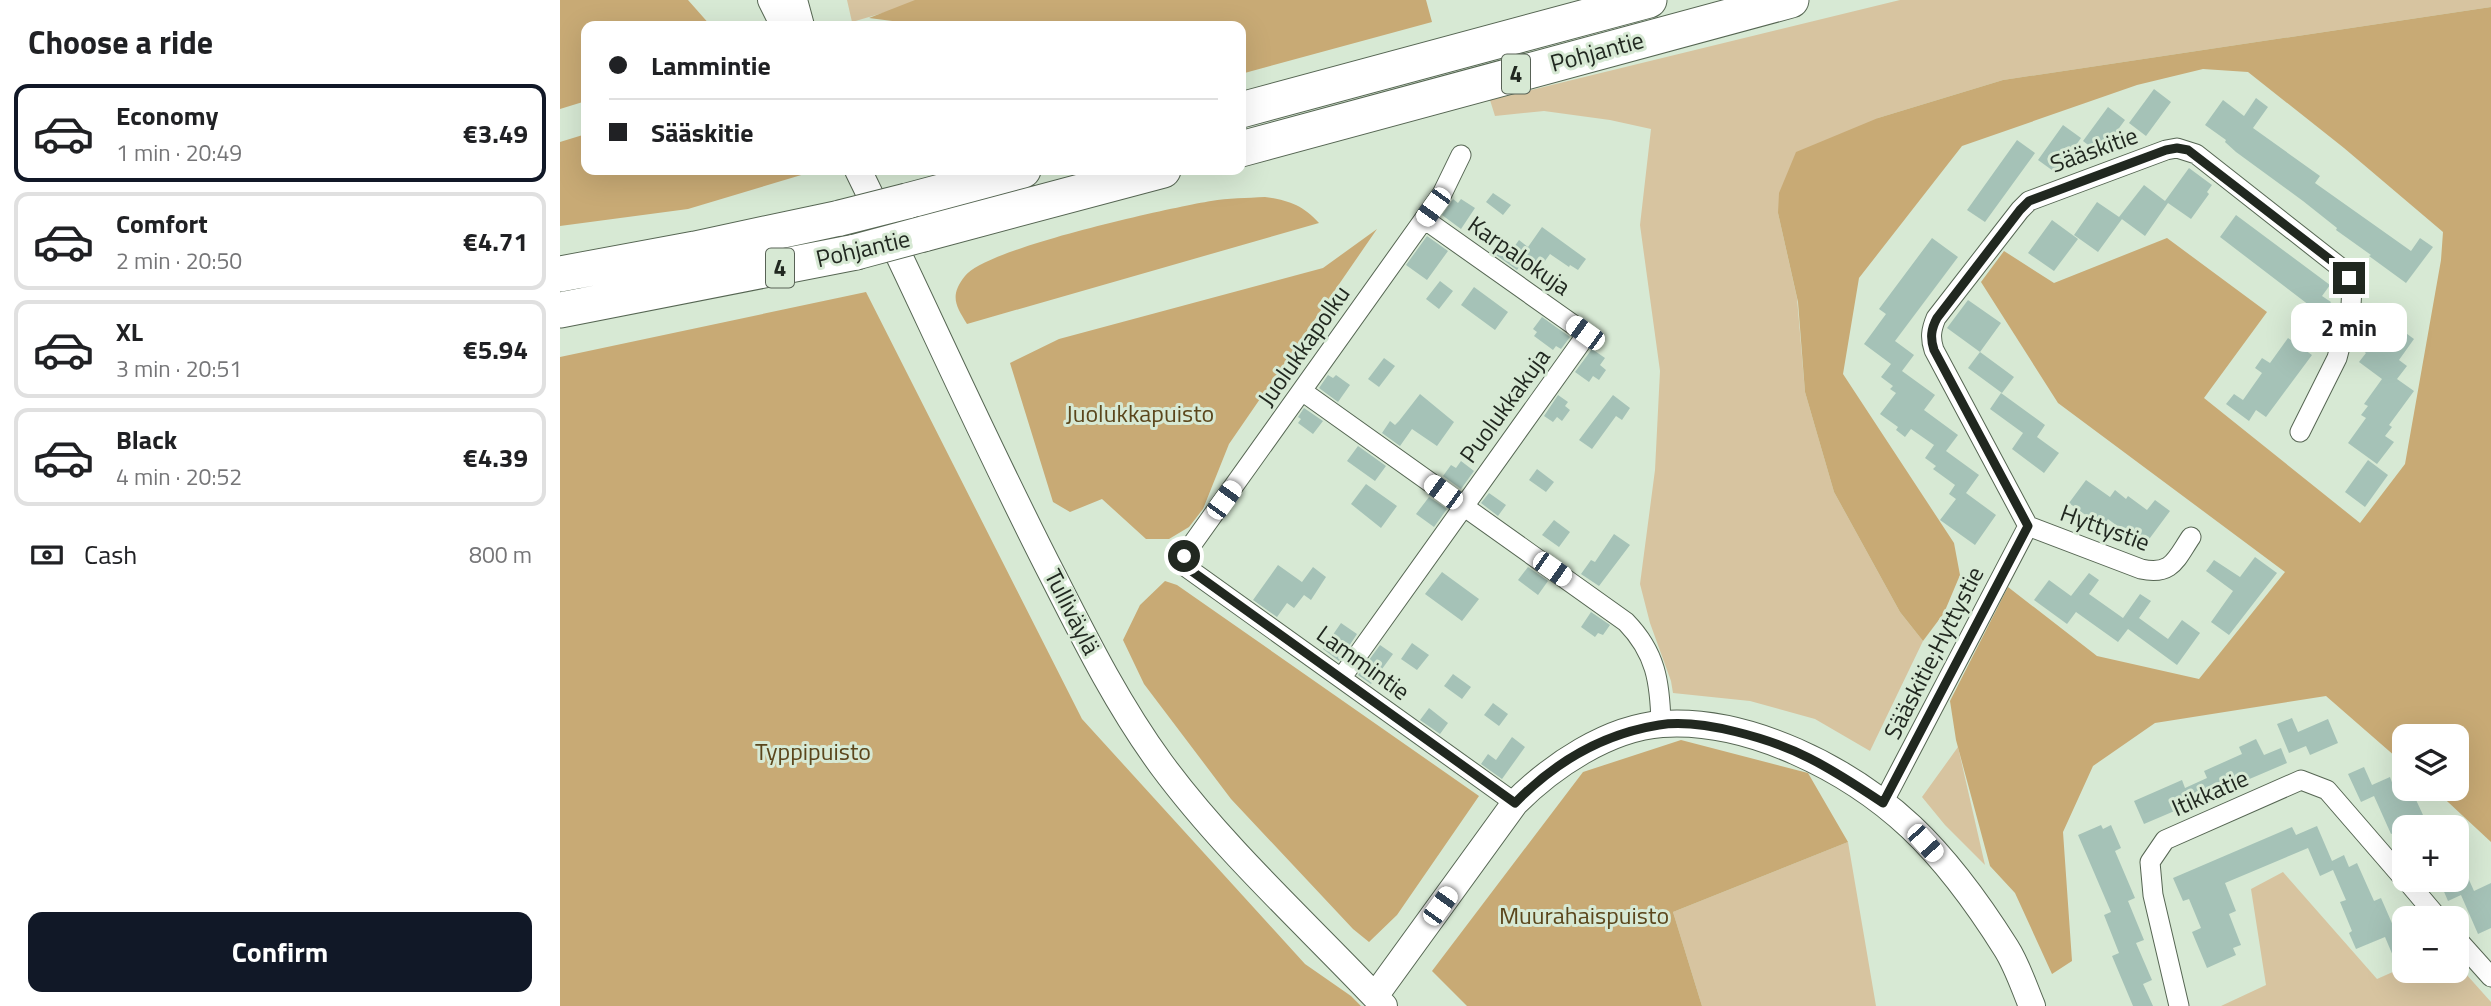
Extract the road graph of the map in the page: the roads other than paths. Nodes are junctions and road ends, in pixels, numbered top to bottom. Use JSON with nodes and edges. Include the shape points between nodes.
{"nodes":[{"id":1,"x":771,"y":0,"type":"edge"},
{"id":2,"x":794,"y":0,"type":"edge"},
{"id":3,"x":1649,"y":0,"type":"edge"},
{"id":4,"x":1791,"y":0,"type":"edge"},
{"id":5,"x":782,"y":21,"type":"edge"},
{"id":6,"x":800,"y":21,"type":"edge"},
{"id":7,"x":1246,"y":109,"type":"edge"},
{"id":8,"x":1246,"y":148,"type":"edge"},
{"id":9,"x":1461,"y":155,"type":"dead end"},
{"id":10,"x":860,"y":175,"type":"edge"},
{"id":11,"x":1004,"y":175,"type":"edge"},
{"id":12,"x":1144,"y":175,"type":"edge"},
{"id":13,"x":1424,"y":219,"type":"junction"},
{"id":14,"x":695,"y":249,"type":"junction"},
{"id":15,"x":560,"y":258,"type":"edge"},
{"id":16,"x":560,"y":274,"type":"edge"},
{"id":17,"x":704,"y":284,"type":"junction"},
{"id":18,"x":560,"y":310,"type":"edge"},
{"id":19,"x":560,"y":318,"type":"edge"},
{"id":20,"x":1585,"y":333,"type":"joint"},
{"id":21,"x":1302,"y":391,"type":"junction"},
{"id":22,"x":2300,"y":432,"type":"dead end"},
{"id":23,"x":1464,"y":506,"type":"junction"},
{"id":24,"x":2028,"y":526,"type":"junction"},
{"id":25,"x":2191,"y":537,"type":"dead end"},
{"id":26,"x":1183,"y":562,"type":"joint"},
{"id":27,"x":1342,"y":677,"type":"junction"},
{"id":28,"x":1661,"y":724,"type":"junction"},
{"id":29,"x":1515,"y":803,"type":"junction"},
{"id":30,"x":1883,"y":803,"type":"junction"},
{"id":31,"x":2392,"y":865,"type":"edge"},
{"id":32,"x":2415,"y":892,"type":"edge"},
{"id":33,"x":2428,"y":906,"type":"edge"},
{"id":34,"x":2469,"y":952,"type":"edge"},
{"id":35,"x":2491,"y":977,"type":"edge"},
{"id":36,"x":1379,"y":1001,"type":"edge"},
{"id":37,"x":2032,"y":1006,"type":"edge"},
{"id":38,"x":2179,"y":1006,"type":"edge"}],
"edges":[{"from":1,"to":5,"type":"main road"},
{"from":2,"to":6,"type":"main road"},
{"from":3,"to":7,"type":"highway","name":"Pohjantie","number":"4"},
{"from":4,"to":8,"type":"highway","name":"Pohjantie","number":"4"},
{"from":9,"to":13,"type":"street","name":"Juolukkapolku"},
{"from":10,"to":36,"type":"main road","name":"Tulliväylä","via":[[1008,490],[1112,690],[1208,821]]},
{"from":11,"to":14,"type":"highway","name":"Pohjantie","number":"4","bridge":true,"via":[[840,218]]},
{"from":12,"to":17,"type":"highway","name":"Pohjantie","number":"4","bridge":true,"via":[[856,252]]},
{"from":13,"to":20,"type":"street","name":"Karpalokuja"},
{"from":13,"to":21,"type":"street","name":"Juolukkapolku"},
{"from":14,"to":15,"type":"highway"},
{"from":14,"to":16,"type":"highway","name":"Pohjantie","number":"4"},
{"from":17,"to":18,"type":"highway","name":"Pohjantie","number":"4"},
{"from":17,"to":19,"type":"highway"},
{"from":20,"to":23,"type":"street","name":"Puolukkakuja"},
{"from":21,"to":23,"type":"street"},
{"from":21,"to":26,"type":"street","name":"Juolukkapolku"},
{"from":22,"to":24,"type":"street","name":"Sääskitie","via":[[2337,358],[2351,305],[2349,278],[2196,154],[2166,150],[2029,201],[1932,328],[1934,350]]},
{"from":23,"to":27,"type":"street","name":"Puolukkakuja"},
{"from":23,"to":28,"type":"street","via":[[1641,637],[1658,682]]},
{"from":24,"to":25,"type":"street","name":"Hyttystie","via":[[2154,572],[2174,563]]},
{"from":24,"to":30,"type":"street","name":"Sääskitie;Hyttystie"},
{"from":26,"to":27,"type":"street","name":"Lammintie"},
{"from":27,"to":29,"type":"street","name":"Lammintie"},
{"from":28,"to":29,"type":"main road","via":[[1596,744],[1535,782]]},
{"from":28,"to":30,"type":"main road","via":[[1704,726],[1772,742],[1809,758]]},
{"from":29,"to":36,"type":"main road"},
{"from":30,"to":37,"type":"main road","via":[[1952,872],[2007,950]]},
{"from":31,"to":38,"type":"street","name":"Itikkatie","via":[[2327,790],[2301,780],[2165,840],[2150,862],[2153,895]]},
{"from":32,"to":33,"type":"street","name":"Itikkatie"},
{"from":34,"to":35,"type":"street"}]}
